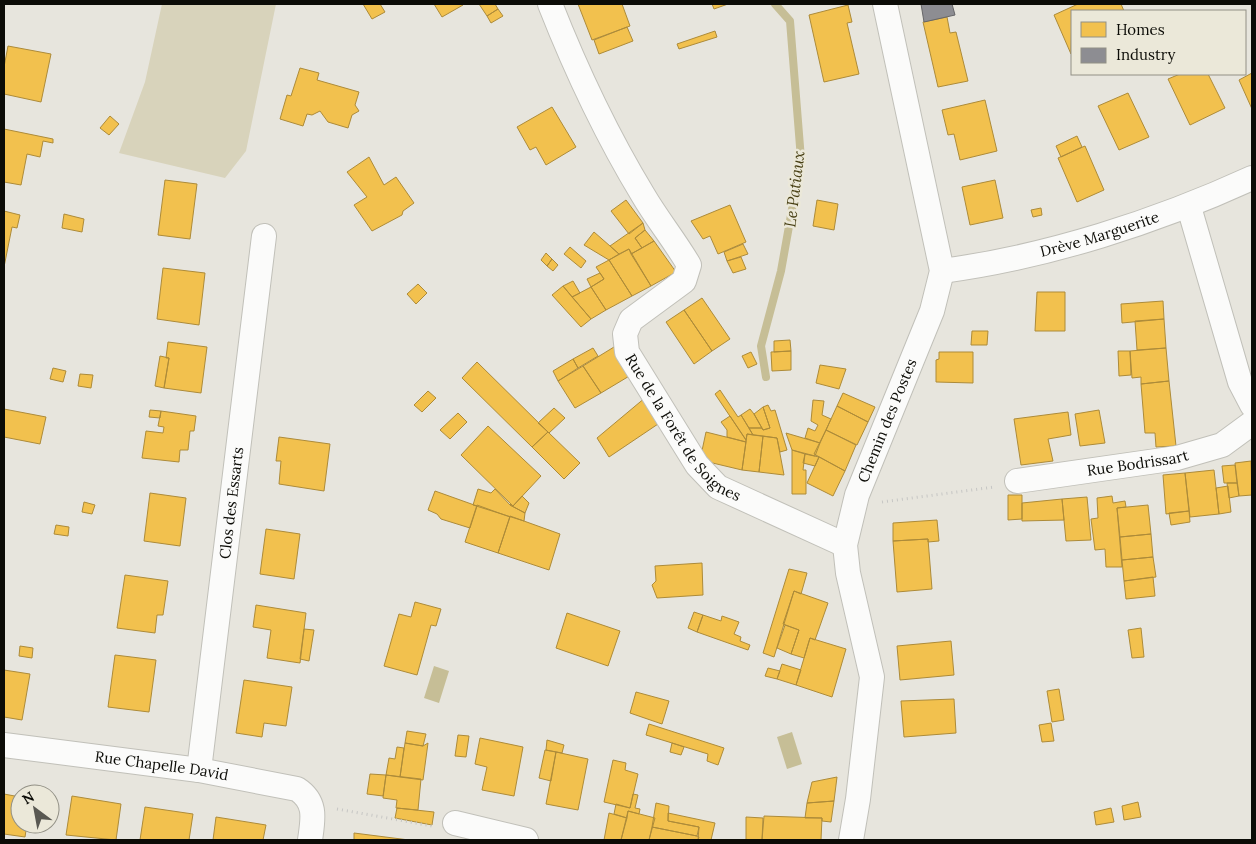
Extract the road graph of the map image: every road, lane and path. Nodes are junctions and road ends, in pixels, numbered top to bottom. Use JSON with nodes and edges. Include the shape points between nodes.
{"nodes":[{"id":1,"x":550,"y":4,"type":"edge"},
{"id":2,"x":885,"y":4,"type":"edge"},
{"id":3,"x":1252,"y":178,"type":"edge"},
{"id":4,"x":1188,"y":207,"type":"junction"},
{"id":5,"x":264,"y":236,"type":"dead end"},
{"id":6,"x":942,"y":271,"type":"junction"},
{"id":7,"x":1252,"y":404,"type":"edge"},
{"id":8,"x":1252,"y":423,"type":"edge"},
{"id":9,"x":1017,"y":481,"type":"joint"},
{"id":10,"x":884,"y":503,"type":"dead end"},
{"id":11,"x":845,"y":545,"type":"junction"},
{"id":12,"x":4,"y":745,"type":"edge"},
{"id":13,"x":199,"y":770,"type":"junction"},
{"id":14,"x":311,"y":805,"type":"junction"},
{"id":15,"x":455,"y":823,"type":"joint"},
{"id":16,"x":310,"y":840,"type":"edge"},
{"id":17,"x":526,"y":840,"type":"edge"},
{"id":18,"x":851,"y":840,"type":"edge"}],
"edges":[{"from":1,"to":11,"type":"street","name":"Rue de la Forêt de Soignes","via":[[602,124],[644,197],[689,265],[684,281],[631,320],[625,334],[627,352],[697,465],[718,486]]},
{"from":2,"to":6,"type":"street","name":"Chemin des Postes"},
{"from":3,"to":4,"type":"street","name":"Drève Marguerite"},
{"from":4,"to":6,"type":"street","name":"Drève Marguerite","via":[[986,265]]},
{"from":4,"to":7,"type":"street","via":[[1240,382]]},
{"from":5,"to":13,"type":"street","name":"Clos des Essarts"},
{"from":6,"to":11,"type":"street","name":"Chemin des Postes","via":[[932,311],[857,495]]},
{"from":8,"to":9,"type":"street","name":"Rue Bodrissart","via":[[1222,445],[1177,458]]},
{"from":9,"to":10,"type":"path"},
{"from":11,"to":18,"type":"street","name":"Chemin des Postes","via":[[872,677]]},
{"from":12,"to":13,"type":"street","name":"Rue Chapelle David"},
{"from":13,"to":14,"type":"street","name":"Rue Chapelle David","via":[[297,789],[306,795]]},
{"from":14,"to":15,"type":"path","via":[[438,827]]},
{"from":14,"to":16,"type":"street","via":[[314,814]]},
{"from":15,"to":17,"type":"street"}]}
